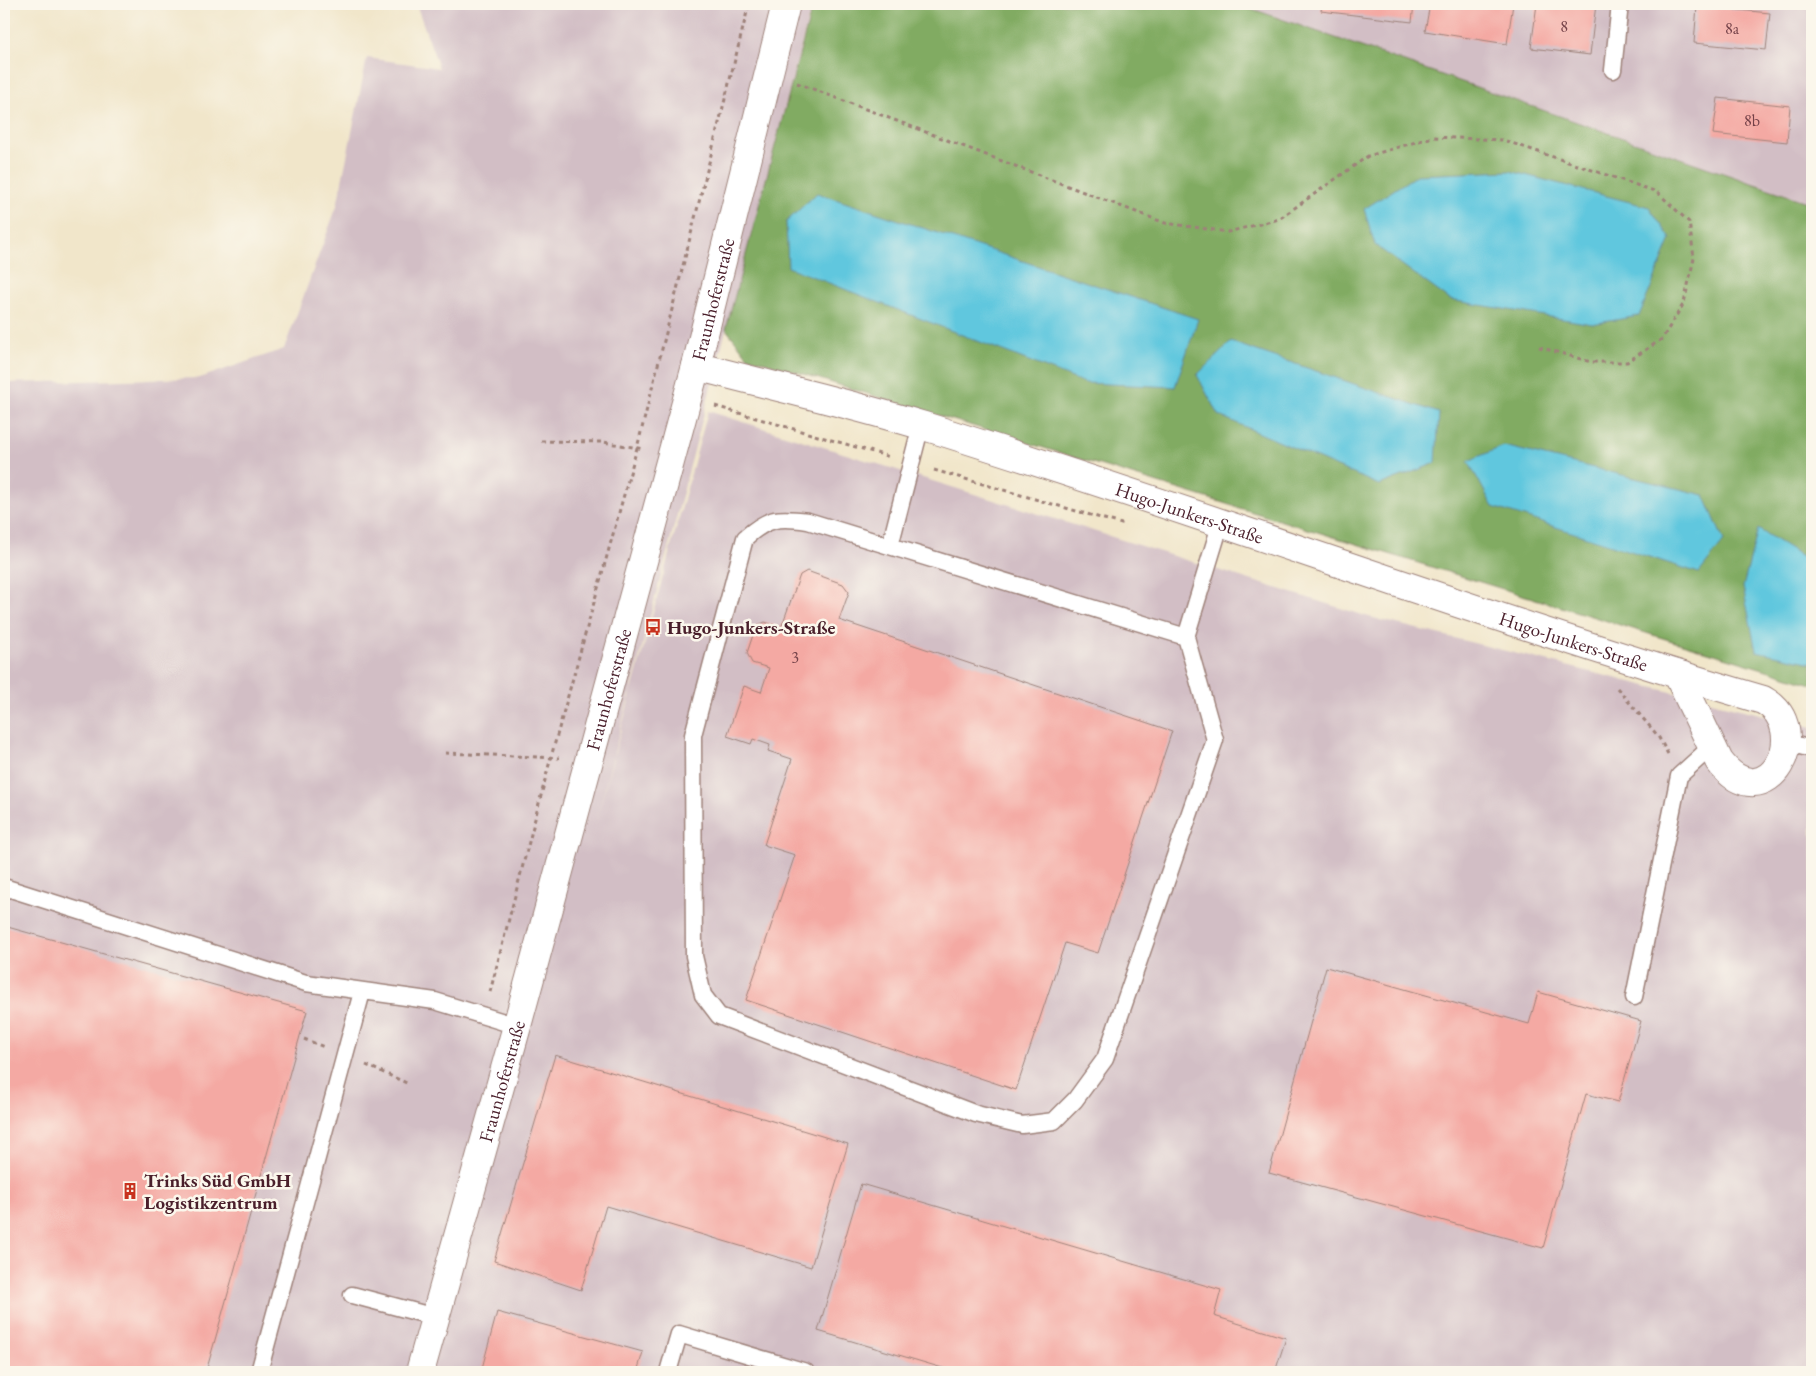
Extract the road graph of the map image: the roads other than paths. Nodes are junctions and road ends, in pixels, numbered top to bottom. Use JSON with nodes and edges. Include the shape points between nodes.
{"nodes":[{"id":1,"x":786,"y":4,"type":"edge"},
{"id":2,"x":1620,"y":4,"type":"edge"},
{"id":3,"x":1613,"y":70,"type":"dead end"},
{"id":4,"x":696,"y":366,"type":"junction"},
{"id":5,"x":921,"y":425,"type":"junction"},
{"id":6,"x":1221,"y":522,"type":"junction"},
{"id":7,"x":890,"y":546,"type":"junction"},
{"id":8,"x":1186,"y":637,"type":"junction"},
{"id":9,"x":1678,"y":675,"type":"junction"},
{"id":10,"x":1712,"y":746,"type":"junction"},
{"id":11,"x":1804,"y":747,"type":"edge"},
{"id":12,"x":4,"y":887,"type":"edge"},
{"id":13,"x":362,"y":992,"type":"junction"},
{"id":14,"x":1634,"y":997,"type":"dead end"},
{"id":15,"x":517,"y":1026,"type":"junction"},
{"id":16,"x":352,"y":1295,"type":"dead end"},
{"id":17,"x":435,"y":1317,"type":"junction"},
{"id":18,"x":259,"y":1372,"type":"edge"},
{"id":19,"x":420,"y":1372,"type":"edge"},
{"id":20,"x":668,"y":1372,"type":"edge"},
{"id":21,"x":806,"y":1372,"type":"edge"}],
"edges":[{"from":1,"to":4,"type":"street","name":"Fraunhoferstraße"},
{"from":2,"to":3,"type":"lane"},
{"from":4,"to":5,"type":"street","name":"Hugo-Junkers-Straße"},
{"from":4,"to":15,"type":"street","name":"Fraunhoferstraße"},
{"from":5,"to":6,"type":"street","name":"Hugo-Junkers-Straße"},
{"from":5,"to":7,"type":"lane"},
{"from":6,"to":8,"type":"lane"},
{"from":6,"to":9,"type":"street","name":"Hugo-Junkers-Straße"},
{"from":7,"to":8,"type":"lane"},
{"from":7,"to":8,"type":"lane","via":[[808,521],[782,517],[760,525],[746,538],[693,735],[694,956],[703,995],[719,1016],[976,1114],[1022,1125],[1054,1121],[1075,1100],[1105,1059],[1215,740]]},
{"from":9,"to":10,"type":"street","name":"Hugo-Junkers-Straße"},
{"from":9,"to":11,"type":"street","name":"Hugo-Junkers-Straße","via":[[1775,705],[1786,713]]},
{"from":10,"to":11,"type":"street","name":"Hugo-Junkers-Straße","via":[[1727,771],[1753,783],[1780,775]]},
{"from":10,"to":14,"type":"lane","via":[[1678,776]]},
{"from":12,"to":13,"type":"lane","via":[[306,983]]},
{"from":13,"to":15,"type":"lane","via":[[435,1001]]},
{"from":13,"to":18,"type":"lane"},
{"from":15,"to":17,"type":"street","name":"Fraunhoferstraße"},
{"from":16,"to":17,"type":"lane"},
{"from":17,"to":19,"type":"street","name":"Fraunhoferstraße"},
{"from":20,"to":21,"type":"lane","via":[[679,1334]]}]}
